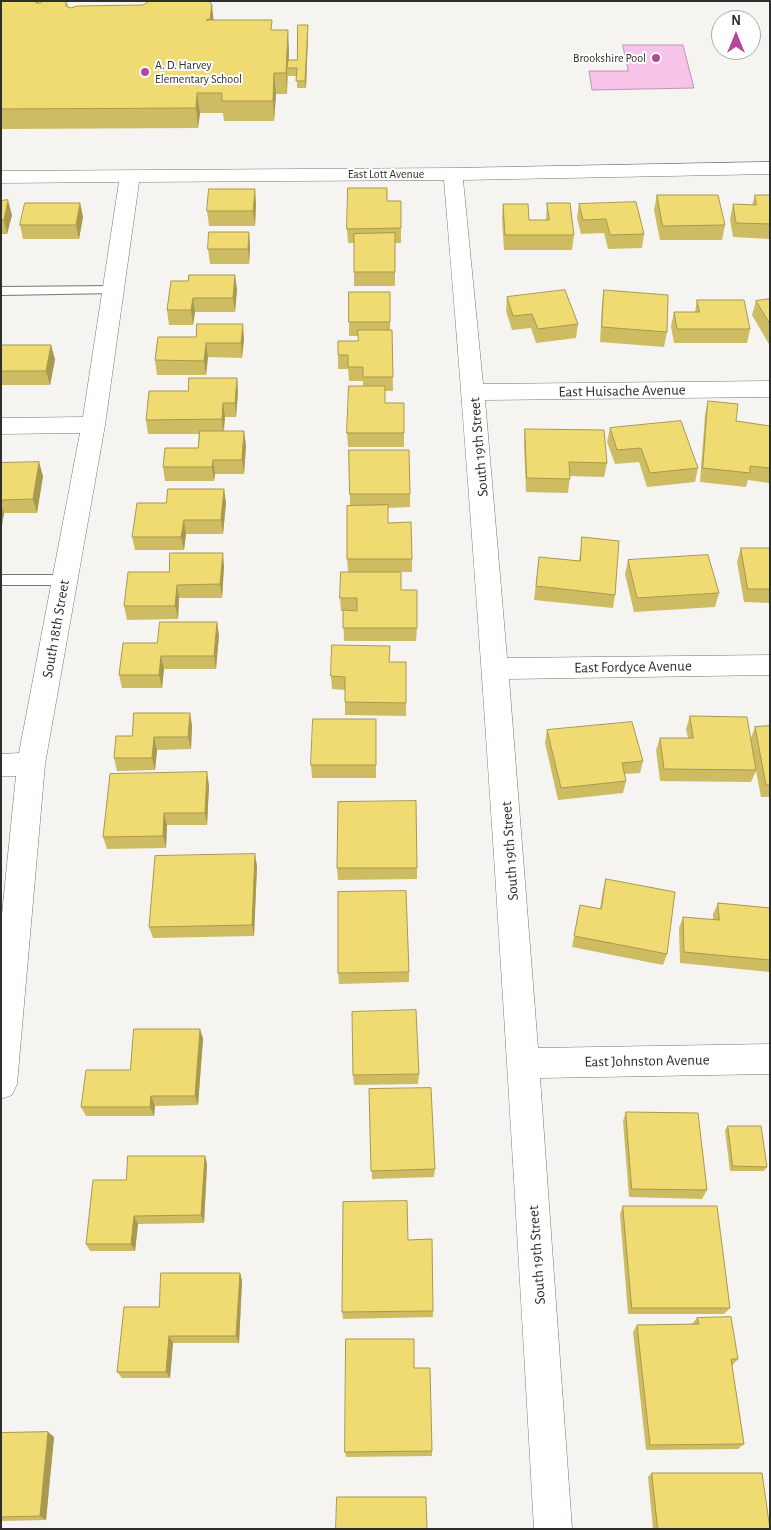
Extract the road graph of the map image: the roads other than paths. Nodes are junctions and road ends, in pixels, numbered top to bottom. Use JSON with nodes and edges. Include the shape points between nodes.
{"nodes":[{"id":1,"x":770,"y":168,"type":"edge"},
{"id":2,"x":454,"y":174,"type":"junction"},
{"id":3,"x":130,"y":176,"type":"junction"},
{"id":4,"x":1,"y":177,"type":"edge"},
{"id":5,"x":113,"y":290,"type":"junction"},
{"id":6,"x":1,"y":291,"type":"edge"},
{"id":7,"x":770,"y":389,"type":"edge"},
{"id":8,"x":474,"y":392,"type":"junction"},
{"id":9,"x":93,"y":425,"type":"junction"},
{"id":10,"x":1,"y":426,"type":"edge"},
{"id":11,"x":1,"y":580,"type":"edge"},
{"id":12,"x":65,"y":580,"type":"junction"},
{"id":13,"x":770,"y":665,"type":"edge"},
{"id":14,"x":496,"y":669,"type":"junction"},
{"id":15,"x":32,"y":764,"type":"junction"},
{"id":16,"x":1,"y":765,"type":"edge"},
{"id":17,"x":6,"y":985,"type":"edge"},
{"id":18,"x":770,"y":1059,"type":"edge"},
{"id":19,"x":525,"y":1063,"type":"junction"},
{"id":20,"x":1,"y":1084,"type":"edge"},
{"id":21,"x":553,"y":1529,"type":"edge"}],
"edges":[{"from":1,"to":2,"type":"street","name":"East Lott Avenue"},
{"from":2,"to":3,"type":"street","name":"East Lott Avenue"},
{"from":2,"to":8,"type":"street","name":"South 19th Street"},
{"from":3,"to":4,"type":"street","name":"East Lott Avenue"},
{"from":3,"to":5,"type":"street","name":"South 18th Street"},
{"from":5,"to":6,"type":"lane"},
{"from":5,"to":9,"type":"street","name":"South 18th Street"},
{"from":7,"to":8,"type":"street","name":"East Huisache Avenue"},
{"from":8,"to":14,"type":"street","name":"South 19th Street"},
{"from":9,"to":10,"type":"street"},
{"from":9,"to":12,"type":"street","name":"South 18th Street"},
{"from":11,"to":12,"type":"lane"},
{"from":12,"to":15,"type":"street","name":"South 18th Street"},
{"from":13,"to":14,"type":"street","name":"East Fordyce Avenue"},
{"from":14,"to":19,"type":"street","name":"South 19th Street"},
{"from":15,"to":16,"type":"street"},
{"from":15,"to":17,"type":"street","name":"South 18th Street"},
{"from":17,"to":20,"type":"street","name":"South 18th Street"},
{"from":18,"to":19,"type":"street","name":"East Johnston Avenue"},
{"from":19,"to":21,"type":"street","name":"South 19th Street"}]}
